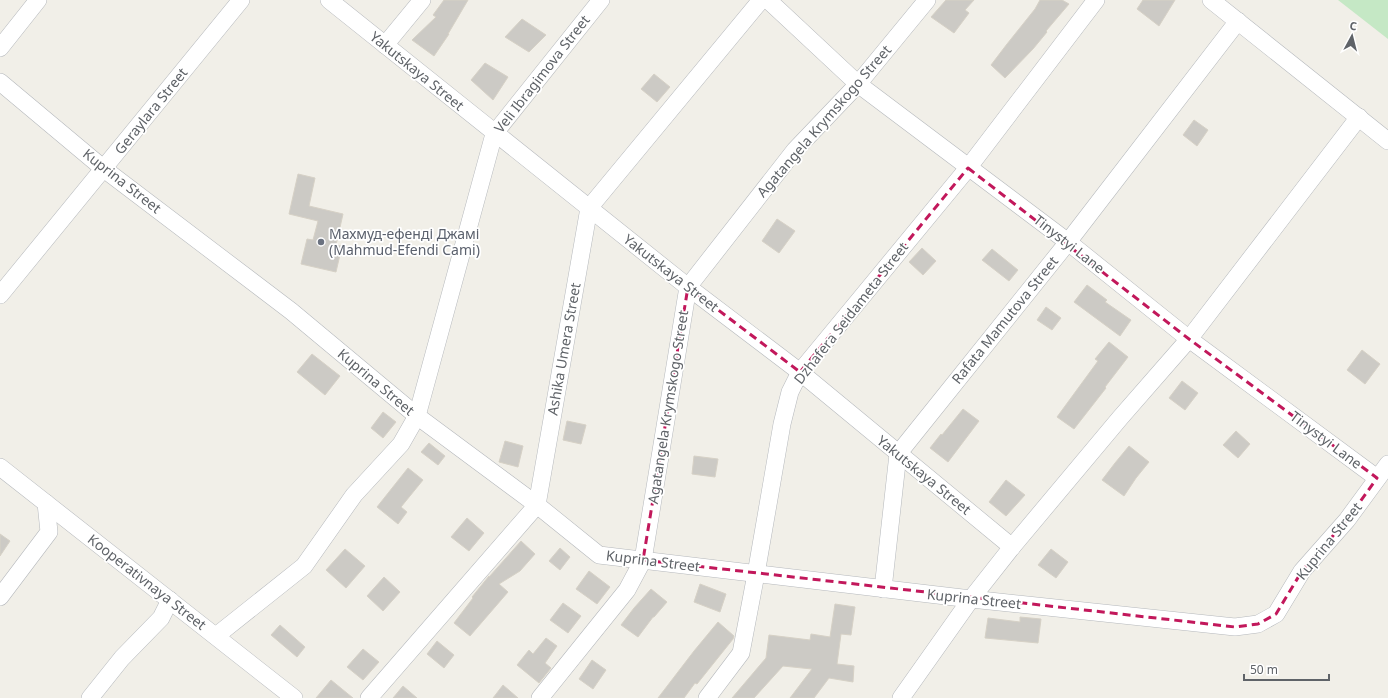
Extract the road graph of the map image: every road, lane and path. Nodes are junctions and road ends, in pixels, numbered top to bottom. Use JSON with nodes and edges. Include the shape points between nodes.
{"nodes":[{"id":1,"x":38,"y":0,"type":"edge"},
{"id":2,"x":241,"y":0,"type":"edge"},
{"id":3,"x":329,"y":0,"type":"edge"},
{"id":4,"x":422,"y":0,"type":"edge"},
{"id":5,"x":601,"y":0,"type":"edge"},
{"id":6,"x":761,"y":0,"type":"edge"},
{"id":7,"x":768,"y":0,"type":"edge"},
{"id":8,"x":927,"y":0,"type":"edge"},
{"id":9,"x":1096,"y":0,"type":"edge"},
{"id":10,"x":1211,"y":0,"type":"edge"},
{"id":11,"x":1238,"y":21,"type":"junction"},
{"id":12,"x":385,"y":45,"type":"junction"},
{"id":13,"x":0,"y":48,"type":"edge"},
{"id":14,"x":0,"y":82,"type":"edge"},
{"id":15,"x":858,"y":84,"type":"junction"},
{"id":16,"x":1359,"y":117,"type":"junction"},
{"id":17,"x":494,"y":134,"type":"junction"},
{"id":18,"x":1388,"y":141,"type":"edge"},
{"id":19,"x":968,"y":168,"type":"junction"},
{"id":20,"x":104,"y":169,"type":"junction"},
{"id":21,"x":589,"y":208,"type":"junction"},
{"id":22,"x":1068,"y":242,"type":"junction"},
{"id":23,"x":688,"y":287,"type":"junction"},
{"id":24,"x":0,"y":295,"type":"edge"},
{"id":25,"x":1189,"y":339,"type":"junction"},
{"id":26,"x":800,"y":372,"type":"junction"},
{"id":27,"x":417,"y":416,"type":"junction"},
{"id":28,"x":898,"y":454,"type":"junction"},
{"id":29,"x":1388,"y":464,"type":"edge"},
{"id":30,"x":0,"y":467,"type":"edge"},
{"id":31,"x":1377,"y":478,"type":"junction"},
{"id":32,"x":46,"y":503,"type":"junction"},
{"id":33,"x":537,"y":505,"type":"junction"},
{"id":34,"x":1012,"y":547,"type":"junction"},
{"id":35,"x":643,"y":560,"type":"junction"},
{"id":36,"x":756,"y":574,"type":"junction"},
{"id":37,"x":883,"y":589,"type":"junction"},
{"id":38,"x":0,"y":597,"type":"edge"},
{"id":39,"x":972,"y":599,"type":"junction"},
{"id":40,"x":170,"y":600,"type":"junction"},
{"id":41,"x":216,"y":636,"type":"junction"},
{"id":42,"x":90,"y":698,"type":"edge"},
{"id":43,"x":294,"y":698,"type":"edge"},
{"id":44,"x":369,"y":698,"type":"edge"},
{"id":45,"x":540,"y":698,"type":"edge"},
{"id":46,"x":707,"y":698,"type":"edge"},
{"id":47,"x":901,"y":698,"type":"edge"}],
"edges":[{"from":1,"to":13,"type":"street"},
{"from":2,"to":20,"type":"street","name":"Geraylara Street"},
{"from":3,"to":12,"type":"street","name":"Yakutskaya Street"},
{"from":4,"to":12,"type":"street"},
{"from":5,"to":17,"type":"street","name":"Veli Ibragimova Street"},
{"from":6,"to":21,"type":"street","name":"Ashika Umera Street"},
{"from":7,"to":15,"type":"street","name":"Tinystyi Lane"},
{"from":8,"to":15,"type":"street","name":"Agatangela Krymskogo Street"},
{"from":9,"to":19,"type":"street","name":"Dzhafera Seidameta Street"},
{"from":10,"to":11,"type":"street"},
{"from":11,"to":16,"type":"street"},
{"from":11,"to":22,"type":"street","name":"Rafata Mamutova Street"},
{"from":12,"to":17,"type":"street","name":"Yakutskaya Street"},
{"from":14,"to":20,"type":"street","name":"Kuprina Street"},
{"from":15,"to":19,"type":"street","name":"Tinystyi Lane"},
{"from":15,"to":23,"type":"street","name":"Agatangela Krymskogo Street","via":[[795,150]]},
{"from":16,"to":18,"type":"street"},
{"from":16,"to":25,"type":"street"},
{"from":17,"to":21,"type":"street","name":"Yakutskaya Street"},
{"from":17,"to":27,"type":"street","name":"Veli Ibragimova Street"},
{"from":19,"to":22,"type":"street","name":"Tinystyi Lane"},
{"from":19,"to":26,"type":"street","name":"Dzhafera Seidameta Street"},
{"from":20,"to":24,"type":"street","name":"Geraylara Street"},
{"from":20,"to":27,"type":"street","name":"Kuprina Street","via":[[291,310]]},
{"from":21,"to":23,"type":"street","name":"Yakutskaya Street"},
{"from":21,"to":33,"type":"street","name":"Ashika Umera Street"},
{"from":22,"to":25,"type":"street","name":"Tinystyi Lane"},
{"from":22,"to":28,"type":"street","name":"Rafata Mamutova Street"},
{"from":23,"to":26,"type":"street","name":"Yakutskaya Street"},
{"from":23,"to":35,"type":"street","name":"Agatangela Krymskogo Street"},
{"from":25,"to":31,"type":"street","name":"Tinystyi Lane"},
{"from":25,"to":34,"type":"street"},
{"from":26,"to":28,"type":"street","name":"Yakutskaya Street"},
{"from":26,"to":36,"type":"street","name":"Dzhafera Seidameta Street","via":[[790,392],[782,424]]},
{"from":27,"to":33,"type":"street","name":"Kuprina Street"},
{"from":27,"to":41,"type":"street","name":"Veli Ibragimova Street","via":[[401,444],[354,495],[304,566]]},
{"from":28,"to":34,"type":"street","name":"Yakutskaya Street"},
{"from":28,"to":37,"type":"street"},
{"from":29,"to":31,"type":"street","name":"Kuprina Street"},
{"from":30,"to":32,"type":"street","name":"Kooperativnaya Street"},
{"from":31,"to":39,"type":"street","name":"Kuprina Street","via":[[1347,520],[1302,571],[1276,614],[1258,624],[1235,627]]},
{"from":32,"to":38,"type":"street","via":[[49,532]]},
{"from":32,"to":40,"type":"street","name":"Kooperativnaya Street"},
{"from":33,"to":35,"type":"street","name":"Kuprina Street","via":[[599,555]]},
{"from":33,"to":44,"type":"street"},
{"from":34,"to":39,"type":"street"},
{"from":35,"to":36,"type":"street","name":"Kuprina Street"},
{"from":35,"to":45,"type":"street","name":"Agatangela Krymskogo Street","via":[[627,590]]},
{"from":36,"to":37,"type":"street","name":"Kuprina Street"},
{"from":36,"to":46,"type":"street","name":"Dzhafera Seidameta Street","via":[[741,653]]},
{"from":37,"to":39,"type":"street","name":"Kuprina Street"},
{"from":39,"to":47,"type":"street"},
{"from":40,"to":41,"type":"street","name":"Kooperativnaya Street"},
{"from":40,"to":42,"type":"street","via":[[161,618],[122,658]]},
{"from":41,"to":43,"type":"street","name":"Kooperativnaya Street"}]}
